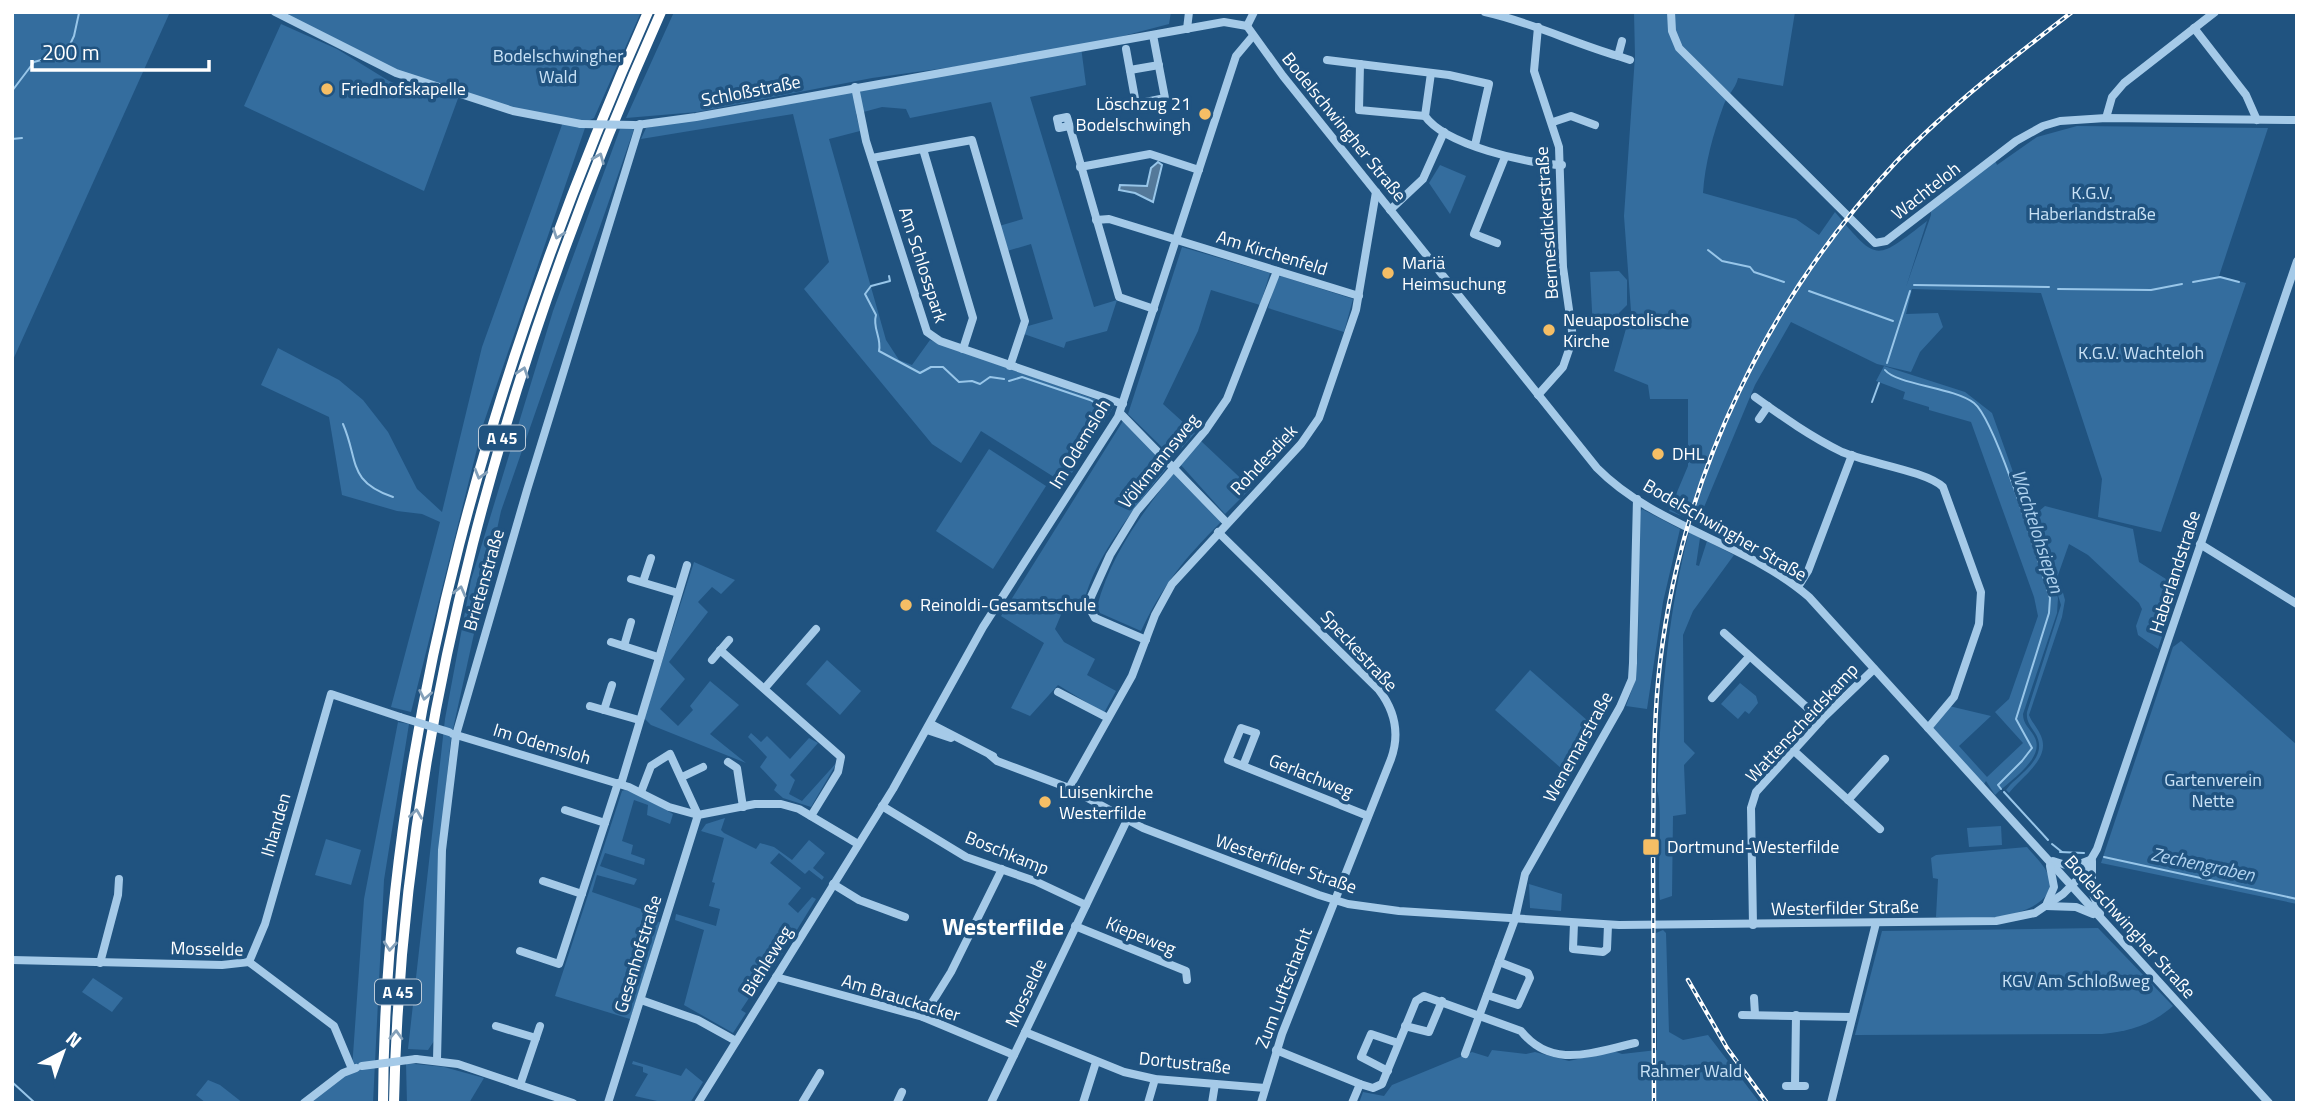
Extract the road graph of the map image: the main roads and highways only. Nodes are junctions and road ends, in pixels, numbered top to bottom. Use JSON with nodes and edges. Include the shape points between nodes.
{"nodes":[{"id":1,"x":648,"y":12,"type":"edge"},
{"id":2,"x":661,"y":12,"type":"edge"},
{"id":3,"x":383,"y":1075,"type":"junction"},
{"id":4,"x":375,"y":1103,"type":"edge"},
{"id":5,"x":383,"y":1103,"type":"edge"},
{"id":6,"x":394,"y":1103,"type":"edge"}],
"edges":[{"from":1,"to":3,"type":"highway","number":"A 45","one_way":true,"via":[[538,290],[453,569],[406,805],[390,947]]},
{"from":6,"to":2,"type":"highway","number":"A 45","one_way":true,"via":[[399,975],[413,837],[458,596],[546,301]]},
{"from":3,"to":4,"type":"highway"},
{"from":3,"to":5,"type":"highway","number":"A 45"}]}
